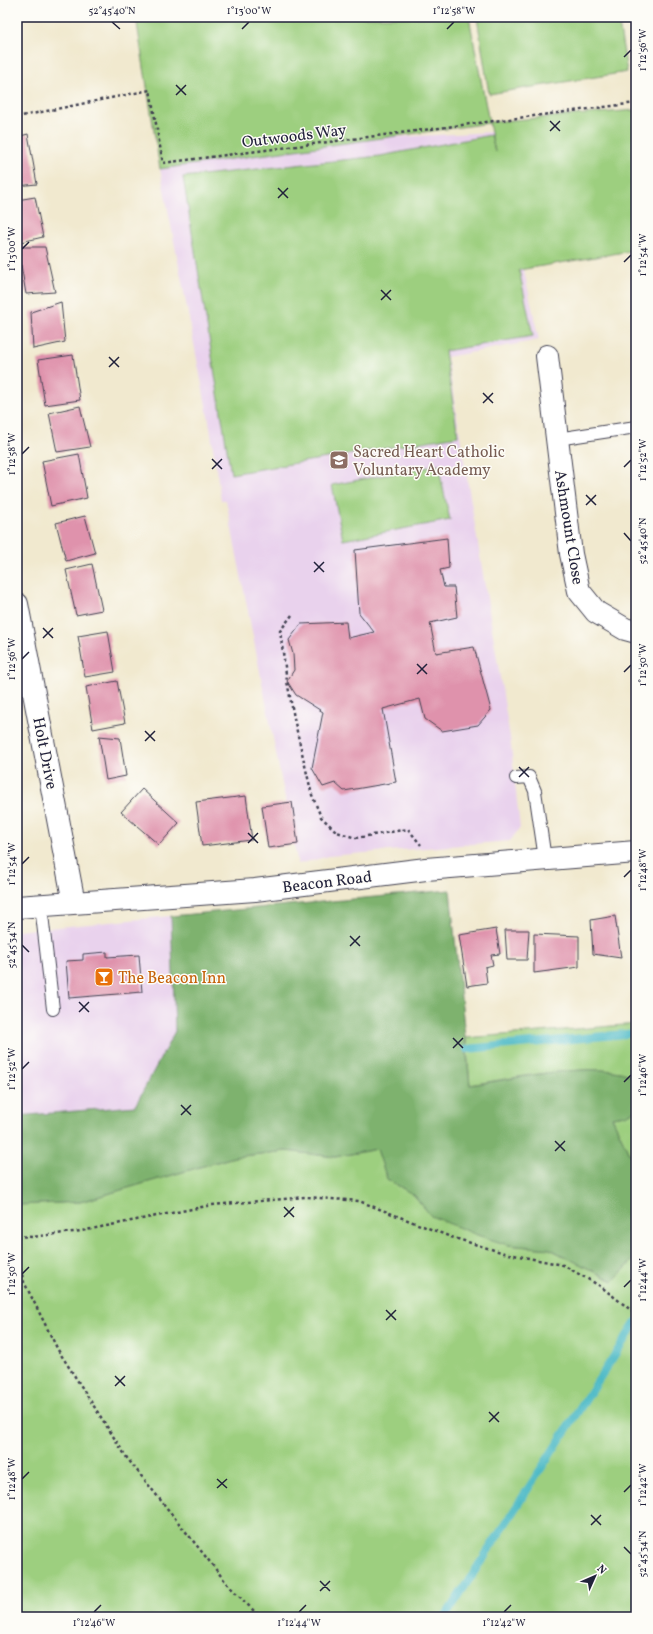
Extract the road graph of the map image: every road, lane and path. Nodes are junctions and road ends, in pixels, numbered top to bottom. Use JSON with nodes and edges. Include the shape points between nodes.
{"nodes":[{"id":1,"x":636,"y":103,"type":"edge"},
{"id":2,"x":17,"y":117,"type":"edge"},
{"id":3,"x":547,"y":356,"type":"dead end"},
{"id":4,"x":636,"y":427,"type":"edge"},
{"id":5,"x":557,"y":439,"type":"junction"},
{"id":6,"x":17,"y":604,"type":"edge"},
{"id":7,"x":292,"y":616,"type":"dead end"},
{"id":8,"x":636,"y":632,"type":"edge"},
{"id":9,"x":516,"y":778,"type":"dead end"},
{"id":10,"x":424,"y":848,"type":"dead end"},
{"id":11,"x":636,"y":852,"type":"edge"},
{"id":12,"x":544,"y":859,"type":"junction"},
{"id":13,"x":74,"y":903,"type":"junction"},
{"id":14,"x":41,"y":906,"type":"junction"},
{"id":15,"x":17,"y":907,"type":"edge"},
{"id":16,"x":53,"y":1009,"type":"dead end"},
{"id":17,"x":17,"y":1236,"type":"edge"},
{"id":18,"x":17,"y":1257,"type":"edge"},
{"id":19,"x":636,"y":1314,"type":"edge"},
{"id":20,"x":260,"y":1617,"type":"edge"}],
"edges":[{"from":1,"to":2,"type":"path","name":"Outwoods Way","via":[[163,163],[150,90]]},
{"from":3,"to":5,"type":"street","name":"Ashmount Close"},
{"from":4,"to":5,"type":"lane"},
{"from":5,"to":8,"type":"street","name":"Ashmount Close","via":[[571,554],[579,591],[596,612],[625,629]]},
{"from":6,"to":13,"type":"street","name":"Holt Drive"},
{"from":7,"to":10,"type":"path","via":[[280,631],[287,681],[312,796],[321,817],[337,832],[356,838],[408,829]]},
{"from":9,"to":12,"type":"lane","via":[[529,776],[536,791]]},
{"from":11,"to":12,"type":"street","name":"Beacon Road"},
{"from":12,"to":13,"type":"street","name":"Beacon Road","via":[[426,869],[255,890]]},
{"from":13,"to":14,"type":"street","name":"Beacon Road"},
{"from":14,"to":15,"type":"street","name":"Beacon Road"},
{"from":14,"to":16,"type":"lane"},
{"from":17,"to":19,"type":"path","via":[[32,1237],[81,1231],[212,1204],[306,1197],[359,1201],[451,1237],[504,1253],[563,1265],[600,1286]]},
{"from":18,"to":20,"type":"path","via":[[24,1282],[58,1350],[127,1458],[229,1586]]}]}
